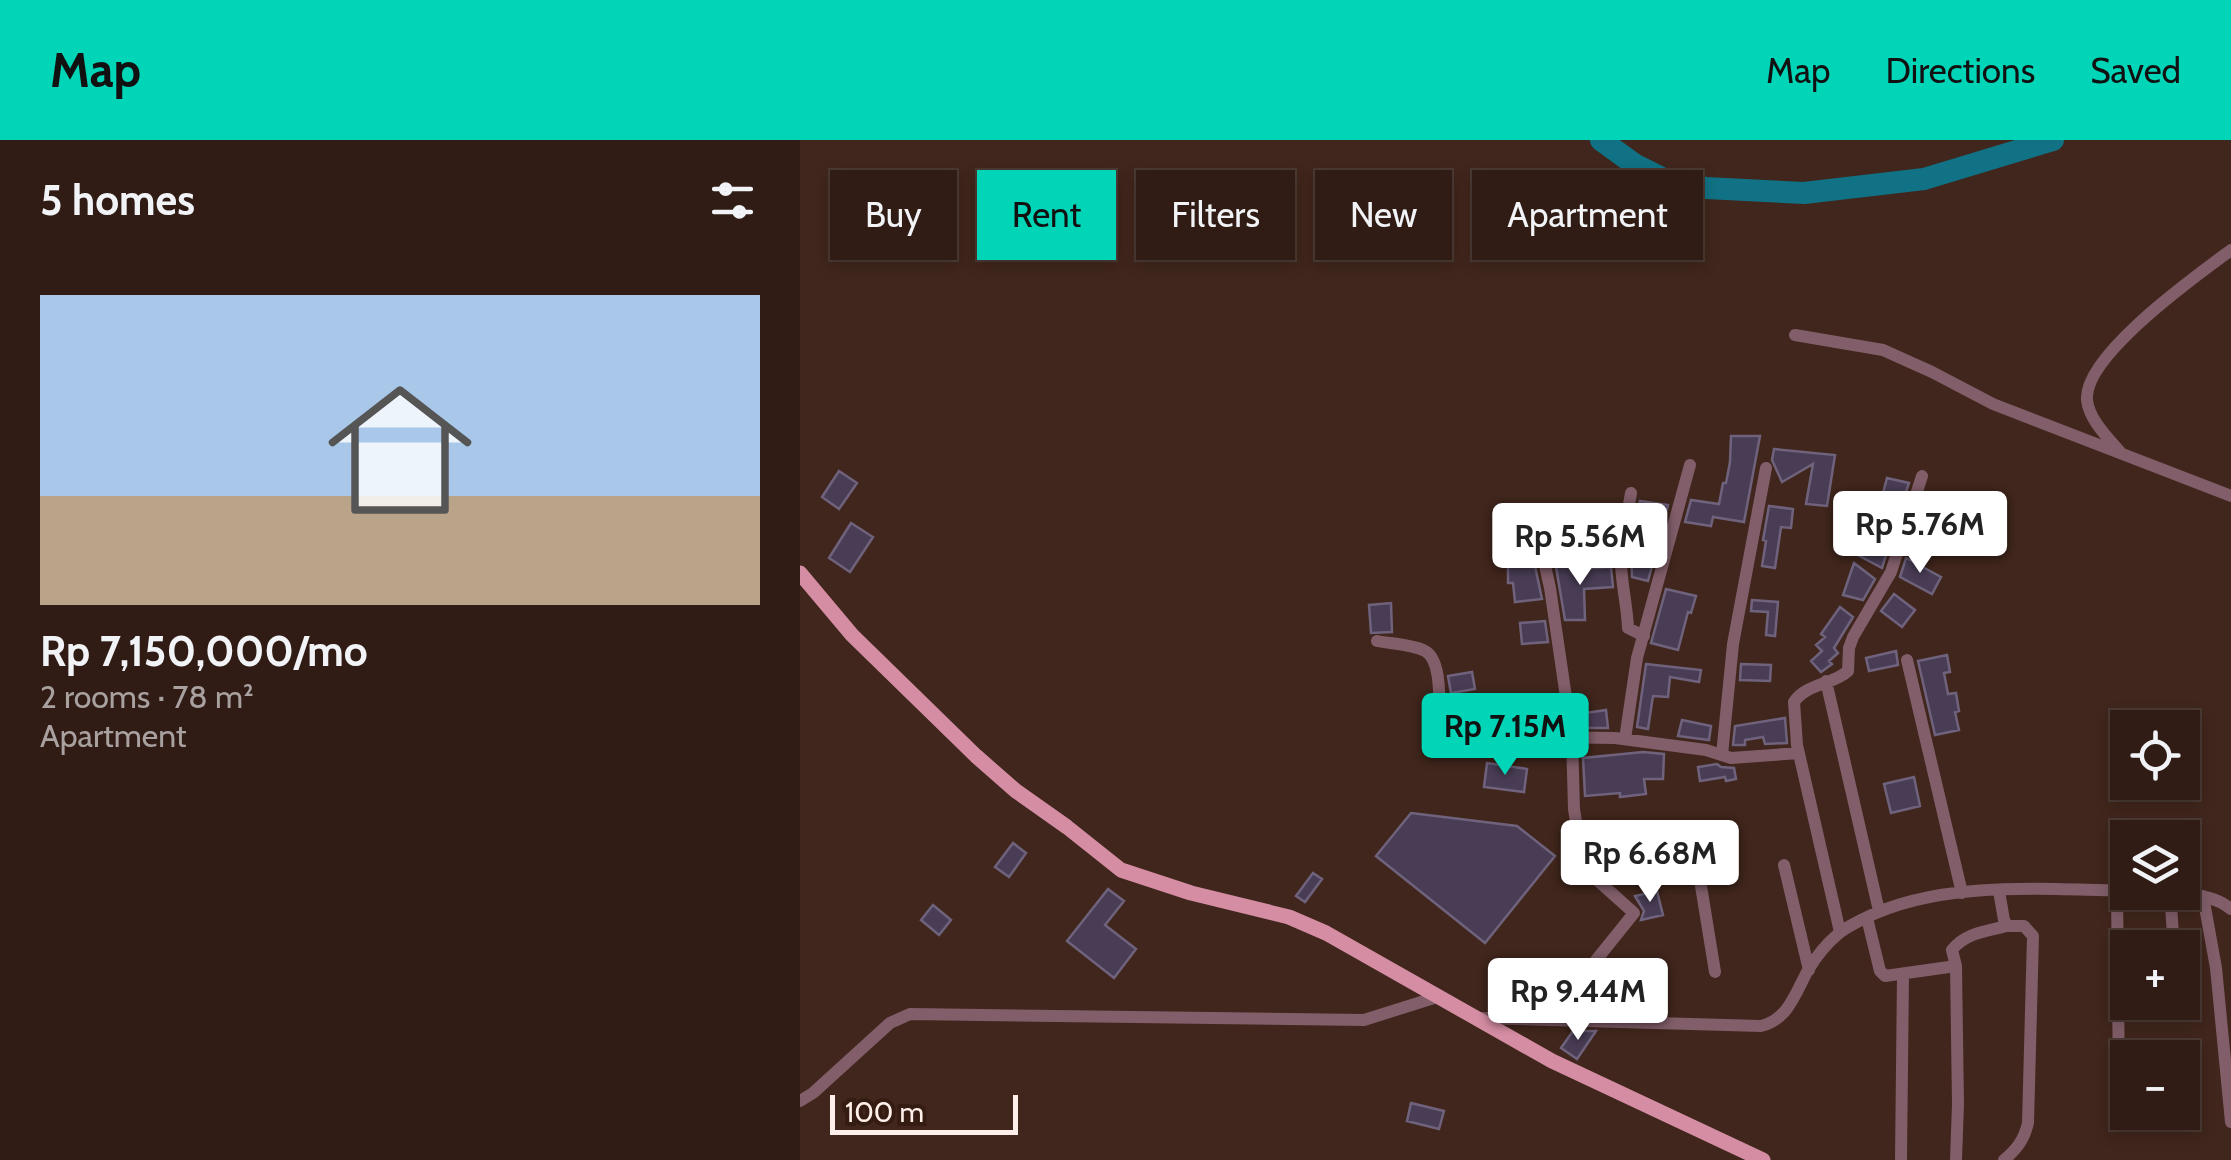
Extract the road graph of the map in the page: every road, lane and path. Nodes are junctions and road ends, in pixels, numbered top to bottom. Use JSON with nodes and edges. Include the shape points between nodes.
{"nodes":[{"id":1,"x":2231,"y":250,"type":"edge"},
{"id":2,"x":1795,"y":335,"type":"dead end"},
{"id":3,"x":2123,"y":454,"type":"junction"},
{"id":4,"x":1690,"y":465,"type":"dead end"},
{"id":5,"x":1766,"y":468,"type":"dead end"},
{"id":6,"x":1922,"y":476,"type":"dead end"},
{"id":7,"x":1631,"y":493,"type":"dead end"},
{"id":8,"x":2231,"y":496,"type":"edge"},
{"id":9,"x":1620,"y":549,"type":"junction"},
{"id":10,"x":800,"y":573,"type":"edge"},
{"id":11,"x":1644,"y":636,"type":"junction"},
{"id":12,"x":1377,"y":641,"type":"dead end"},
{"id":13,"x":1907,"y":660,"type":"dead end"},
{"id":14,"x":1826,"y":680,"type":"junction"},
{"id":15,"x":1572,"y":738,"type":"junction"},
{"id":16,"x":1624,"y":739,"type":"junction"},
{"id":17,"x":1799,"y":752,"type":"junction"},
{"id":18,"x":1722,"y":755,"type":"junction"},
{"id":19,"x":1728,"y":827,"type":"dead end"},
{"id":20,"x":1692,"y":837,"type":"junction"},
{"id":21,"x":1784,"y":864,"type":"dead end"},
{"id":22,"x":1584,"y":866,"type":"junction"},
{"id":23,"x":2110,"y":890,"type":"edge"},
{"id":24,"x":1999,"y":891,"type":"junction"},
{"id":25,"x":1962,"y":893,"type":"junction"},
{"id":26,"x":2200,"y":896,"type":"edge"},
{"id":27,"x":2203,"y":896,"type":"junction"},
{"id":28,"x":2231,"y":909,"type":"edge"},
{"id":29,"x":2122,"y":910,"type":"edge"},
{"id":30,"x":1873,"y":915,"type":"junction"},
{"id":31,"x":2007,"y":926,"type":"junction"},
{"id":32,"x":1840,"y":932,"type":"junction"},
{"id":33,"x":1956,"y":966,"type":"junction"},
{"id":34,"x":1808,"y":970,"type":"junction"},
{"id":35,"x":1715,"y":972,"type":"dead end"},
{"id":36,"x":1903,"y":975,"type":"junction"},
{"id":37,"x":1438,"y":998,"type":"junction"},
{"id":38,"x":1474,"y":1018,"type":"junction"},
{"id":39,"x":1548,"y":1020,"type":"junction"},
{"id":40,"x":2120,"y":1040,"type":"edge"},
{"id":41,"x":800,"y":1102,"type":"edge"},
{"id":42,"x":2231,"y":1122,"type":"edge"},
{"id":43,"x":1763,"y":1160,"type":"edge"},
{"id":44,"x":1902,"y":1160,"type":"edge"},
{"id":45,"x":1956,"y":1160,"type":"edge"},
{"id":46,"x":2004,"y":1160,"type":"edge"}],
"edges":[{"from":1,"to":3,"type":"street","via":[[2164,301],[2093,376],[2089,409]]},
{"from":2,"to":3,"type":"street","via":[[1884,350],[1994,404]]},
{"from":3,"to":8,"type":"street"},
{"from":4,"to":11,"type":"street"},
{"from":5,"to":18,"type":"street","via":[[1733,644]]},
{"from":6,"to":14,"type":"street","via":[[1891,572],[1853,637],[1850,668]]},
{"from":7,"to":9,"type":"street"},
{"from":9,"to":11,"type":"street","via":[[1628,628]]},
{"from":9,"to":15,"type":"street","via":[[1547,546],[1542,552]]},
{"from":10,"to":37,"type":"main road","via":[[852,635],[976,756],[1121,870],[1289,916]]},
{"from":11,"to":16,"type":"street"},
{"from":12,"to":15,"type":"street","via":[[1432,656],[1444,734]]},
{"from":13,"to":25,"type":"street"},
{"from":14,"to":17,"type":"street","via":[[1794,702]]},
{"from":14,"to":30,"type":"street"},
{"from":15,"to":16,"type":"street"},
{"from":15,"to":22,"type":"street"},
{"from":16,"to":18,"type":"street"},
{"from":17,"to":18,"type":"street"},
{"from":17,"to":32,"type":"street"},
{"from":19,"to":20,"type":"street"},
{"from":20,"to":22,"type":"street"},
{"from":20,"to":35,"type":"street"},
{"from":21,"to":34,"type":"street"},
{"from":22,"to":39,"type":"street","via":[[1634,913]]},
{"from":23,"to":24,"type":"street"},
{"from":24,"to":25,"type":"street"},
{"from":24,"to":31,"type":"street"},
{"from":25,"to":30,"type":"street"},
{"from":26,"to":27,"type":"street"},
{"from":27,"to":28,"type":"street"},
{"from":27,"to":42,"type":"street"},
{"from":29,"to":40,"type":"street"},
{"from":30,"to":32,"type":"street"},
{"from":30,"to":36,"type":"street","via":[[1880,971]]},
{"from":31,"to":33,"type":"street","via":[[1958,942],[1952,950]]},
{"from":31,"to":46,"type":"street","via":[[2024,926],[2033,936],[2028,1123],[2025,1137]]},
{"from":32,"to":34,"type":"street"},
{"from":33,"to":36,"type":"street"},
{"from":33,"to":45,"type":"street"},
{"from":34,"to":39,"type":"street","via":[[1791,1004],[1771,1024]]},
{"from":36,"to":44,"type":"street"},
{"from":37,"to":38,"type":"main road"},
{"from":37,"to":41,"type":"street","via":[[1364,1020],[910,1014],[890,1023]]},
{"from":38,"to":39,"type":"street"},
{"from":38,"to":43,"type":"main road"}]}
